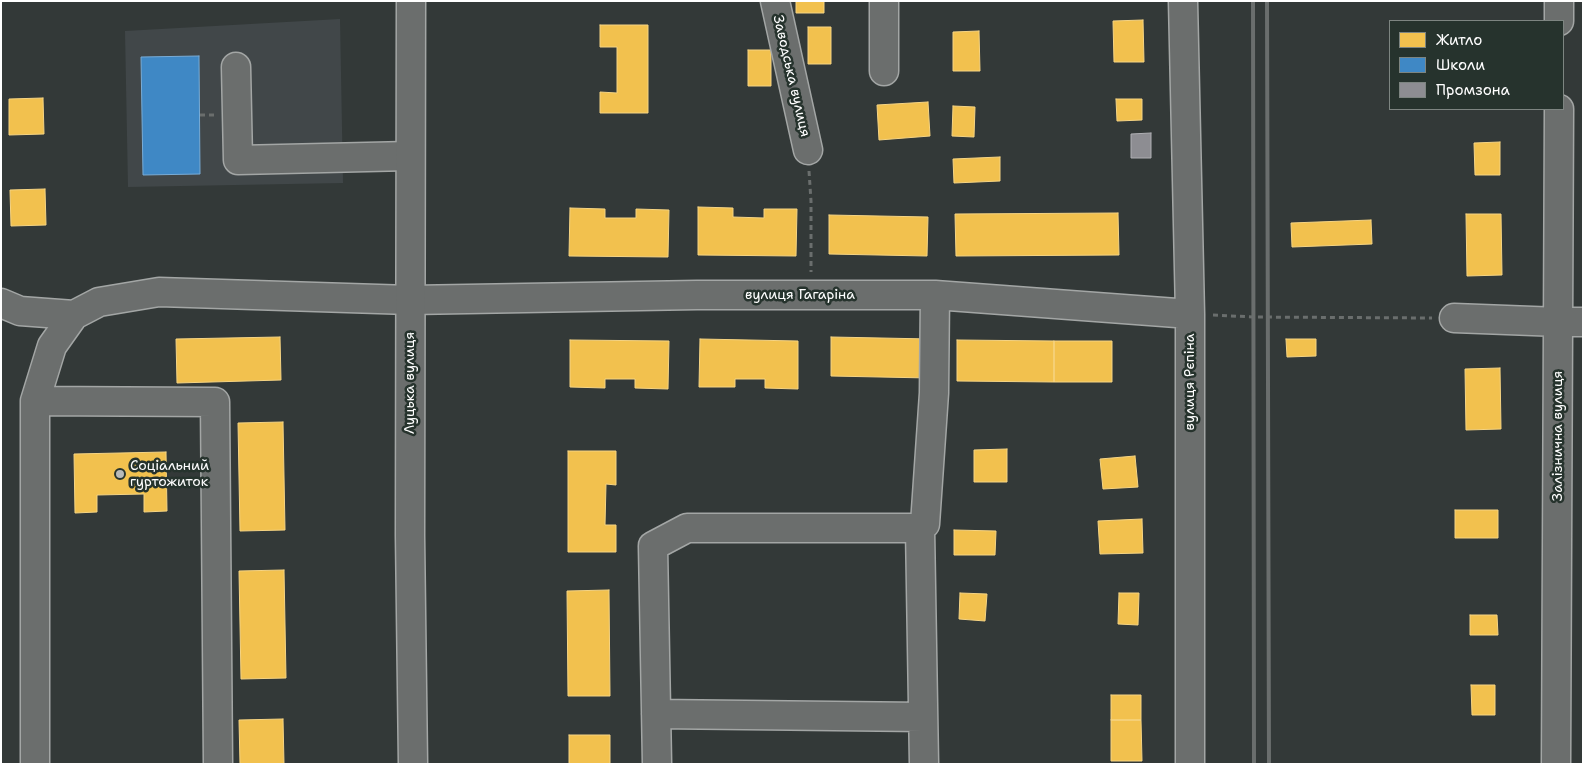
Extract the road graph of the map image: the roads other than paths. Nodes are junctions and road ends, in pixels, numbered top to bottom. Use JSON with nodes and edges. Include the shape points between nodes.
{"nodes":[{"id":1,"x":411,"y":1,"type":"edge"},
{"id":2,"x":774,"y":1,"type":"edge"},
{"id":3,"x":884,"y":1,"type":"edge"},
{"id":4,"x":1183,"y":1,"type":"edge"},
{"id":5,"x":1559,"y":1,"type":"edge"},
{"id":6,"x":1559,"y":20,"type":"edge"},
{"id":7,"x":236,"y":67,"type":"dead end"},
{"id":8,"x":884,"y":71,"type":"dead end"},
{"id":9,"x":1559,"y":110,"type":"edge"},
{"id":10,"x":808,"y":150,"type":"road end"},
{"id":11,"x":410,"y":156,"type":"junction"},
{"id":12,"x":935,"y":295,"type":"junction"},
{"id":13,"x":410,"y":300,"type":"junction"},
{"id":14,"x":1,"y":303,"type":"edge"},
{"id":15,"x":1190,"y":314,"type":"junction"},
{"id":16,"x":74,"y":315,"type":"junction"},
{"id":17,"x":1454,"y":318,"type":"road end"},
{"id":18,"x":1571,"y":322,"type":"edge"},
{"id":19,"x":35,"y":402,"type":"junction"},
{"id":20,"x":920,"y":528,"type":"junction"},
{"id":21,"x":656,"y":714,"type":"junction"},
{"id":22,"x":924,"y":717,"type":"junction"},
{"id":23,"x":36,"y":764,"type":"edge"},
{"id":24,"x":218,"y":764,"type":"edge"},
{"id":25,"x":413,"y":764,"type":"edge"},
{"id":26,"x":657,"y":764,"type":"edge"},
{"id":27,"x":924,"y":764,"type":"edge"},
{"id":28,"x":1190,"y":764,"type":"edge"},
{"id":29,"x":1556,"y":764,"type":"edge"}],
"edges":[{"from":1,"to":11,"type":"street","name":"Луцька вулиця"},
{"from":2,"to":10,"type":"street","name":"Заводська вулиця"},
{"from":3,"to":8,"type":"street"},
{"from":4,"to":15,"type":"street","name":"вулиця Рєпіна"},
{"from":5,"to":6,"type":"street"},
{"from":7,"to":11,"type":"street","via":[[238,160]]},
{"from":9,"to":18,"type":"street","name":"Залізнична вулиця"},
{"from":11,"to":13,"type":"street","name":"Луцька вулиця"},
{"from":12,"to":13,"type":"street","name":"вулиця Гагаріна"},
{"from":12,"to":15,"type":"street","name":"вулиця Гагаріна"},
{"from":12,"to":20,"type":"street","via":[[934,393],[924,524]]},
{"from":13,"to":16,"type":"street","name":"вулиця Гагаріна","via":[[159,292],[99,302]]},
{"from":13,"to":25,"type":"street","name":"Луцька вулиця"},
{"from":14,"to":16,"type":"street","via":[[20,311]]},
{"from":15,"to":28,"type":"street","name":"вулиця Рєпіна"},
{"from":16,"to":19,"type":"street","via":[[52,346]]},
{"from":17,"to":18,"type":"street"},
{"from":18,"to":29,"type":"street","name":"Залізнична вулиця"},
{"from":19,"to":23,"type":"street"},
{"from":19,"to":24,"type":"street","via":[[215,402]]},
{"from":20,"to":21,"type":"street","via":[[687,528],[653,546]]},
{"from":20,"to":22,"type":"street"},
{"from":21,"to":22,"type":"street"},
{"from":21,"to":26,"type":"street"},
{"from":22,"to":27,"type":"street"}]}
